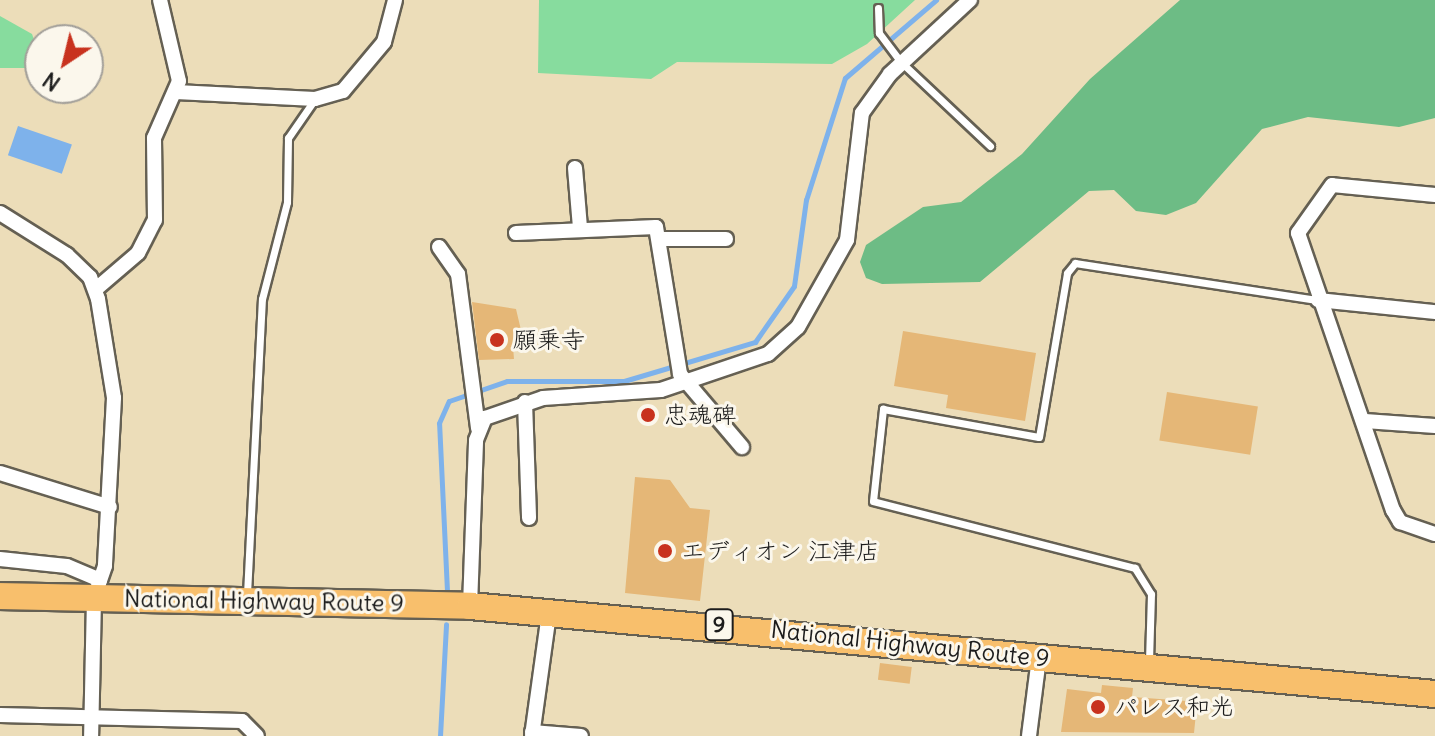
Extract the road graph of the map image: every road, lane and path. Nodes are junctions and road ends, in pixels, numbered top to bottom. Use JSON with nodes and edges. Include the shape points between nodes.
{"nodes":[{"id":1,"x":160,"y":0,"type":"edge"},
{"id":2,"x":395,"y":0,"type":"edge"},
{"id":3,"x":970,"y":0,"type":"edge"},
{"id":4,"x":878,"y":8,"type":"dead end"},
{"id":5,"x":897,"y":58,"type":"junction"},
{"id":6,"x":176,"y":92,"type":"junction"},
{"id":7,"x":315,"y":99,"type":"junction"},
{"id":8,"x":990,"y":146,"type":"dead end"},
{"id":9,"x":575,"y":168,"type":"dead end"},
{"id":10,"x":1435,"y":195,"type":"edge"},
{"id":11,"x":0,"y":213,"type":"edge"},
{"id":12,"x":580,"y":228,"type":"junction"},
{"id":13,"x":516,"y":233,"type":"dead end"},
{"id":14,"x":661,"y":239,"type":"junction"},
{"id":15,"x":726,"y":239,"type":"dead end"},
{"id":16,"x":439,"y":247,"type":"dead end"},
{"id":17,"x":96,"y":289,"type":"junction"},
{"id":18,"x":1318,"y":300,"type":"junction"},
{"id":19,"x":1435,"y":312,"type":"edge"},
{"id":20,"x":681,"y":374,"type":"junction"},
{"id":21,"x":525,"y":402,"type":"junction"},
{"id":22,"x":1365,"y":421,"type":"junction"},
{"id":23,"x":1435,"y":426,"type":"edge"},
{"id":24,"x":478,"y":429,"type":"junction"},
{"id":25,"x":742,"y":447,"type":"dead end"},
{"id":26,"x":0,"y":473,"type":"edge"},
{"id":27,"x":110,"y":507,"type":"junction"},
{"id":28,"x":529,"y":518,"type":"dead end"},
{"id":29,"x":1435,"y":534,"type":"edge"},
{"id":30,"x":0,"y":559,"type":"edge"},
{"id":31,"x":97,"y":589,"type":"junction"},
{"id":32,"x":0,"y":596,"type":"edge"},
{"id":33,"x":247,"y":601,"type":"junction"},
{"id":34,"x":470,"y":606,"type":"junction"},
{"id":35,"x":549,"y":614,"type":"junction"},
{"id":36,"x":1039,"y":658,"type":"junction"},
{"id":37,"x":1148,"y":667,"type":"junction"},
{"id":38,"x":1435,"y":694,"type":"edge"},
{"id":39,"x":0,"y":715,"type":"edge"},
{"id":40,"x":91,"y":718,"type":"junction"},
{"id":41,"x":532,"y":734,"type":"edge"},
{"id":42,"x":91,"y":736,"type":"edge"},
{"id":43,"x":257,"y":736,"type":"edge"},
{"id":44,"x":581,"y":736,"type":"edge"},
{"id":45,"x":1029,"y":736,"type":"edge"}],
"edges":[{"from":1,"to":6,"type":"street","via":[[179,74]]},
{"from":2,"to":7,"type":"street","via":[[384,42],[357,81]]},
{"from":3,"to":5,"type":"street"},
{"from":4,"to":5,"type":"lane","via":[[879,33]]},
{"from":5,"to":8,"type":"lane"},
{"from":5,"to":20,"type":"street","via":[[862,113],[847,240],[798,327],[768,354]]},
{"from":6,"to":7,"type":"street"},
{"from":6,"to":17,"type":"street","via":[[154,138],[151,232],[129,263]]},
{"from":7,"to":33,"type":"lane","via":[[288,138],[287,202],[262,299]]},
{"from":9,"to":12,"type":"street"},
{"from":10,"to":18,"type":"street","via":[[1332,185],[1298,233]]},
{"from":11,"to":17,"type":"street","via":[[67,255]]},
{"from":12,"to":13,"type":"street"},
{"from":12,"to":14,"type":"street","via":[[647,223]]},
{"from":14,"to":15,"type":"street"},
{"from":14,"to":20,"type":"street"},
{"from":16,"to":24,"type":"street","via":[[458,274]]},
{"from":17,"to":27,"type":"street","via":[[114,398]]},
{"from":18,"to":19,"type":"street"},
{"from":18,"to":22,"type":"street"},
{"from":18,"to":37,"type":"lane","via":[[1075,263],[1067,273],[1039,437],[883,409],[873,501],[1135,568],[1151,594]]},
{"from":20,"to":21,"type":"street","via":[[616,399]]},
{"from":20,"to":25,"type":"street"},
{"from":21,"to":24,"type":"street","via":[[488,415]]},
{"from":21,"to":28,"type":"street"},
{"from":22,"to":23,"type":"street"},
{"from":22,"to":29,"type":"street","via":[[1400,522]]},
{"from":24,"to":34,"type":"street"},
{"from":26,"to":27,"type":"street"},
{"from":27,"to":31,"type":"street"},
{"from":30,"to":31,"type":"street","via":[[67,566]]},
{"from":31,"to":32,"type":"highway","name":"National Highway Route 9","number":"9"},
{"from":31,"to":33,"type":"highway","name":"National Highway Route 9","number":"9"},
{"from":31,"to":40,"type":"street"},
{"from":33,"to":34,"type":"highway","name":"National Highway Route 9","number":"9"},
{"from":34,"to":35,"type":"highway","name":"National Highway Route 9","number":"9"},
{"from":35,"to":36,"type":"highway","name":"National Highway Route 9","number":"9"},
{"from":35,"to":41,"type":"street"},
{"from":36,"to":37,"type":"highway","name":"National Highway Route 9","number":"9"},
{"from":36,"to":45,"type":"street"},
{"from":37,"to":38,"type":"highway","name":"National Highway Route 9","number":"9"},
{"from":39,"to":40,"type":"street"},
{"from":40,"to":42,"type":"street"},
{"from":40,"to":43,"type":"street","via":[[242,721]]},
{"from":41,"to":44,"type":"street"}]}
